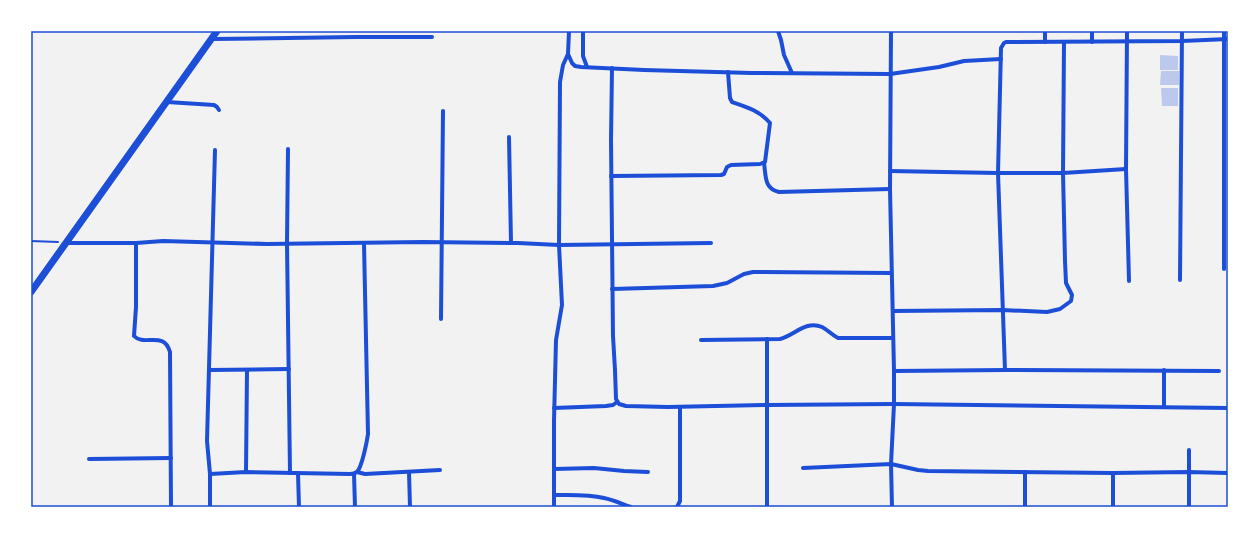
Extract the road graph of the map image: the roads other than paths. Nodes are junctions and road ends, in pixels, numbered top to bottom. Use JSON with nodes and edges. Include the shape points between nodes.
{"nodes":[{"id":1,"x":217,"y":31,"type":"edge"},
{"id":2,"x":356,"y":31,"type":"edge"},
{"id":3,"x":569,"y":31,"type":"edge"},
{"id":4,"x":583,"y":31,"type":"edge"},
{"id":5,"x":778,"y":31,"type":"edge"},
{"id":6,"x":891,"y":31,"type":"edge"},
{"id":7,"x":1045,"y":31,"type":"edge"},
{"id":8,"x":1092,"y":31,"type":"edge"},
{"id":9,"x":1127,"y":31,"type":"edge"},
{"id":10,"x":1182,"y":31,"type":"edge"},
{"id":11,"x":1224,"y":31,"type":"edge"},
{"id":12,"x":356,"y":37,"type":"junction"},
{"id":13,"x":432,"y":37,"type":"dead end"},
{"id":14,"x":212,"y":39,"type":"junction"},
{"id":15,"x":1226,"y":39,"type":"edge"},
{"id":16,"x":1127,"y":41,"type":"junction"},
{"id":17,"x":1182,"y":41,"type":"junction"},
{"id":18,"x":1045,"y":42,"type":"junction"},
{"id":19,"x":1064,"y":42,"type":"junction"},
{"id":20,"x":1092,"y":42,"type":"junction"},
{"id":21,"x":568,"y":54,"type":"junction"},
{"id":22,"x":1001,"y":59,"type":"junction"},
{"id":23,"x":587,"y":67,"type":"junction"},
{"id":24,"x":612,"y":68,"type":"junction"},
{"id":25,"x":728,"y":72,"type":"junction"},
{"id":26,"x":792,"y":73,"type":"junction"},
{"id":27,"x":890,"y":74,"type":"junction"},
{"id":28,"x":166,"y":102,"type":"junction"},
{"id":29,"x":219,"y":110,"type":"dead end"},
{"id":30,"x":443,"y":111,"type":"dead end"},
{"id":31,"x":509,"y":138,"type":"dead end"},
{"id":32,"x":288,"y":149,"type":"dead end"},
{"id":33,"x":215,"y":150,"type":"dead end"},
{"id":34,"x":764,"y":163,"type":"junction"},
{"id":35,"x":1126,"y":169,"type":"junction"},
{"id":36,"x":890,"y":171,"type":"junction"},
{"id":37,"x":998,"y":173,"type":"junction"},
{"id":38,"x":1063,"y":173,"type":"junction"},
{"id":39,"x":611,"y":176,"type":"junction"},
{"id":40,"x":890,"y":189,"type":"junction"},
{"id":41,"x":441,"y":242,"type":"junction"},
{"id":42,"x":67,"y":243,"type":"junction"},
{"id":43,"x":136,"y":243,"type":"junction"},
{"id":44,"x":212,"y":243,"type":"junction"},
{"id":45,"x":511,"y":243,"type":"junction"},
{"id":46,"x":711,"y":243,"type":"dead end"},
{"id":47,"x":287,"y":244,"type":"junction"},
{"id":48,"x":364,"y":244,"type":"junction"},
{"id":49,"x":612,"y":244,"type":"junction"},
{"id":50,"x":559,"y":245,"type":"junction"},
{"id":51,"x":1224,"y":269,"type":"dead end"},
{"id":52,"x":891,"y":273,"type":"junction"},
{"id":53,"x":1180,"y":280,"type":"dead end"},
{"id":54,"x":1129,"y":281,"type":"dead end"},
{"id":55,"x":612,"y":290,"type":"junction"},
{"id":56,"x":31,"y":292,"type":"edge"},
{"id":57,"x":1002,"y":310,"type":"junction"},
{"id":58,"x":893,"y":311,"type":"junction"},
{"id":59,"x":441,"y":318,"type":"dead end"},
{"id":60,"x":893,"y":338,"type":"junction"},
{"id":61,"x":767,"y":339,"type":"junction"},
{"id":62,"x":701,"y":340,"type":"dead end"},
{"id":63,"x":209,"y":370,"type":"junction"},
{"id":64,"x":247,"y":370,"type":"junction"},
{"id":65,"x":289,"y":370,"type":"junction"},
{"id":66,"x":1005,"y":370,"type":"junction"},
{"id":67,"x":1164,"y":370,"type":"junction"},
{"id":68,"x":1219,"y":371,"type":"dead end"},
{"id":69,"x":894,"y":372,"type":"junction"},
{"id":70,"x":617,"y":402,"type":"junction"},
{"id":71,"x":894,"y":404,"type":"junction"},
{"id":72,"x":767,"y":405,"type":"junction"},
{"id":73,"x":680,"y":407,"type":"junction"},
{"id":74,"x":1164,"y":407,"type":"junction"},
{"id":75,"x":554,"y":408,"type":"junction"},
{"id":76,"x":1228,"y":408,"type":"edge"},
{"id":77,"x":1189,"y":450,"type":"dead end"},
{"id":78,"x":171,"y":458,"type":"junction"},
{"id":79,"x":89,"y":459,"type":"dead end"},
{"id":80,"x":891,"y":464,"type":"junction"},
{"id":81,"x":803,"y":468,"type":"dead end"},
{"id":82,"x":554,"y":469,"type":"junction"},
{"id":83,"x":440,"y":470,"type":"dead end"},
{"id":84,"x":246,"y":472,"type":"junction"},
{"id":85,"x":409,"y":472,"type":"junction"},
{"id":86,"x":648,"y":472,"type":"dead end"},
{"id":87,"x":1025,"y":472,"type":"junction"},
{"id":88,"x":1188,"y":472,"type":"junction"},
{"id":89,"x":290,"y":473,"type":"junction"},
{"id":90,"x":298,"y":473,"type":"junction"},
{"id":91,"x":355,"y":473,"type":"junction"},
{"id":92,"x":1113,"y":473,"type":"junction"},
{"id":93,"x":1228,"y":473,"type":"edge"},
{"id":94,"x":210,"y":474,"type":"junction"},
{"id":95,"x":554,"y":494,"type":"junction"},
{"id":96,"x":171,"y":507,"type":"edge"},
{"id":97,"x":210,"y":507,"type":"edge"},
{"id":98,"x":299,"y":507,"type":"edge"},
{"id":99,"x":355,"y":507,"type":"edge"},
{"id":100,"x":410,"y":507,"type":"edge"},
{"id":101,"x":554,"y":507,"type":"edge"},
{"id":102,"x":631,"y":507,"type":"edge"},
{"id":103,"x":677,"y":507,"type":"edge"},
{"id":104,"x":767,"y":507,"type":"edge"},
{"id":105,"x":892,"y":507,"type":"edge"},
{"id":106,"x":1025,"y":507,"type":"edge"},
{"id":107,"x":1113,"y":507,"type":"edge"},
{"id":108,"x":1190,"y":507,"type":"edge"}],
"edges":[{"from":1,"to":14,"type":"street"},
{"from":2,"to":12,"type":"street"},
{"from":3,"to":21,"type":"street"},
{"from":4,"to":23,"type":"street","via":[[582,56]]},
{"from":5,"to":26,"type":"street"},
{"from":6,"to":27,"type":"street"},
{"from":7,"to":18,"type":"street"},
{"from":8,"to":20,"type":"street"},
{"from":9,"to":16,"type":"street"},
{"from":10,"to":17,"type":"street"},
{"from":11,"to":15,"type":"street"},
{"from":12,"to":13,"type":"street"},
{"from":12,"to":14,"type":"street"},
{"from":14,"to":28,"type":"street"},
{"from":15,"to":17,"type":"street"},
{"from":15,"to":51,"type":"street"},
{"from":16,"to":17,"type":"street"},
{"from":16,"to":20,"type":"street"},
{"from":16,"to":35,"type":"street"},
{"from":17,"to":53,"type":"street"},
{"from":18,"to":19,"type":"street"},
{"from":18,"to":22,"type":"street","via":[[1004,43],[1001,48]]},
{"from":19,"to":20,"type":"street"},
{"from":19,"to":38,"type":"street"},
{"from":21,"to":23,"type":"street","via":[[575,66]]},
{"from":21,"to":50,"type":"street","via":[[560,82]]},
{"from":22,"to":27,"type":"street","via":[[970,60]]},
{"from":22,"to":37,"type":"street"},
{"from":23,"to":24,"type":"street"},
{"from":24,"to":25,"type":"street"},
{"from":24,"to":39,"type":"street"},
{"from":25,"to":26,"type":"street"},
{"from":25,"to":34,"type":"street","via":[[732,102],[754,109],[770,123]]},
{"from":26,"to":27,"type":"street"},
{"from":27,"to":36,"type":"street"},
{"from":28,"to":29,"type":"street","via":[[214,105]]},
{"from":28,"to":42,"type":"street"},
{"from":30,"to":41,"type":"street"},
{"from":31,"to":45,"type":"street"},
{"from":32,"to":47,"type":"street"},
{"from":33,"to":44,"type":"street"},
{"from":34,"to":39,"type":"street","via":[[731,165],[721,175]]},
{"from":34,"to":40,"type":"street","via":[[767,185],[773,191]]},
{"from":35,"to":38,"type":"street"},
{"from":35,"to":54,"type":"street"},
{"from":36,"to":37,"type":"street"},
{"from":36,"to":40,"type":"street"},
{"from":37,"to":38,"type":"street"},
{"from":37,"to":57,"type":"street"},
{"from":38,"to":57,"type":"street","via":[[1064,261],[1066,283],[1072,295],[1071,301],[1060,309],[1047,312]]},
{"from":39,"to":49,"type":"street"},
{"from":40,"to":52,"type":"street"},
{"from":41,"to":45,"type":"street"},
{"from":41,"to":48,"type":"street"},
{"from":41,"to":59,"type":"street"},
{"from":42,"to":43,"type":"street"},
{"from":42,"to":56,"type":"street"},
{"from":43,"to":44,"type":"street"},
{"from":43,"to":78,"type":"street","via":[[134,336],[139,340],[159,340],[169,348]]},
{"from":44,"to":47,"type":"street"},
{"from":44,"to":63,"type":"street"},
{"from":45,"to":50,"type":"street"},
{"from":46,"to":49,"type":"street"},
{"from":47,"to":48,"type":"street"},
{"from":47,"to":65,"type":"street"},
{"from":48,"to":91,"type":"street","via":[[368,434],[365,450]]},
{"from":49,"to":50,"type":"street"},
{"from":49,"to":55,"type":"street"},
{"from":50,"to":75,"type":"street","via":[[562,305],[556,340]]},
{"from":52,"to":55,"type":"street","via":[[752,272],[713,286]]},
{"from":52,"to":58,"type":"street"},
{"from":55,"to":70,"type":"street"},
{"from":57,"to":58,"type":"street"},
{"from":57,"to":66,"type":"street"},
{"from":58,"to":60,"type":"street"},
{"from":60,"to":61,"type":"street","via":[[838,338],[822,327],[813,325],[786,337]]},
{"from":60,"to":69,"type":"street"},
{"from":61,"to":62,"type":"street"},
{"from":61,"to":72,"type":"street"},
{"from":63,"to":64,"type":"street"},
{"from":63,"to":94,"type":"street","via":[[207,441]]},
{"from":64,"to":65,"type":"street"},
{"from":64,"to":84,"type":"street"},
{"from":65,"to":89,"type":"street"},
{"from":66,"to":67,"type":"street"},
{"from":66,"to":69,"type":"street"},
{"from":67,"to":68,"type":"street"},
{"from":67,"to":74,"type":"street"},
{"from":69,"to":71,"type":"street"},
{"from":70,"to":73,"type":"street","via":[[626,406]]},
{"from":70,"to":75,"type":"street","via":[[606,406]]},
{"from":71,"to":72,"type":"street"},
{"from":71,"to":74,"type":"street"},
{"from":71,"to":80,"type":"street"},
{"from":72,"to":73,"type":"street"},
{"from":72,"to":104,"type":"street"},
{"from":73,"to":103,"type":"street","via":[[680,501]]},
{"from":74,"to":76,"type":"street"},
{"from":75,"to":82,"type":"street"},
{"from":77,"to":88,"type":"street"},
{"from":78,"to":79,"type":"street"},
{"from":78,"to":96,"type":"street"},
{"from":80,"to":81,"type":"street"},
{"from":80,"to":87,"type":"street","via":[[922,471]]},
{"from":80,"to":105,"type":"street"},
{"from":82,"to":86,"type":"street","via":[[594,468]]},
{"from":82,"to":95,"type":"street"},
{"from":83,"to":85,"type":"street"},
{"from":84,"to":89,"type":"street"},
{"from":84,"to":94,"type":"street"},
{"from":85,"to":91,"type":"street"},
{"from":85,"to":100,"type":"street"},
{"from":87,"to":92,"type":"street"},
{"from":87,"to":106,"type":"street"},
{"from":88,"to":92,"type":"street"},
{"from":88,"to":93,"type":"street"},
{"from":88,"to":108,"type":"street"},
{"from":89,"to":90,"type":"street"},
{"from":90,"to":91,"type":"street"},
{"from":90,"to":98,"type":"street"},
{"from":91,"to":99,"type":"street"},
{"from":92,"to":107,"type":"street"},
{"from":94,"to":97,"type":"street"},
{"from":95,"to":101,"type":"street"},
{"from":95,"to":102,"type":"street","via":[[602,497]]}]}
